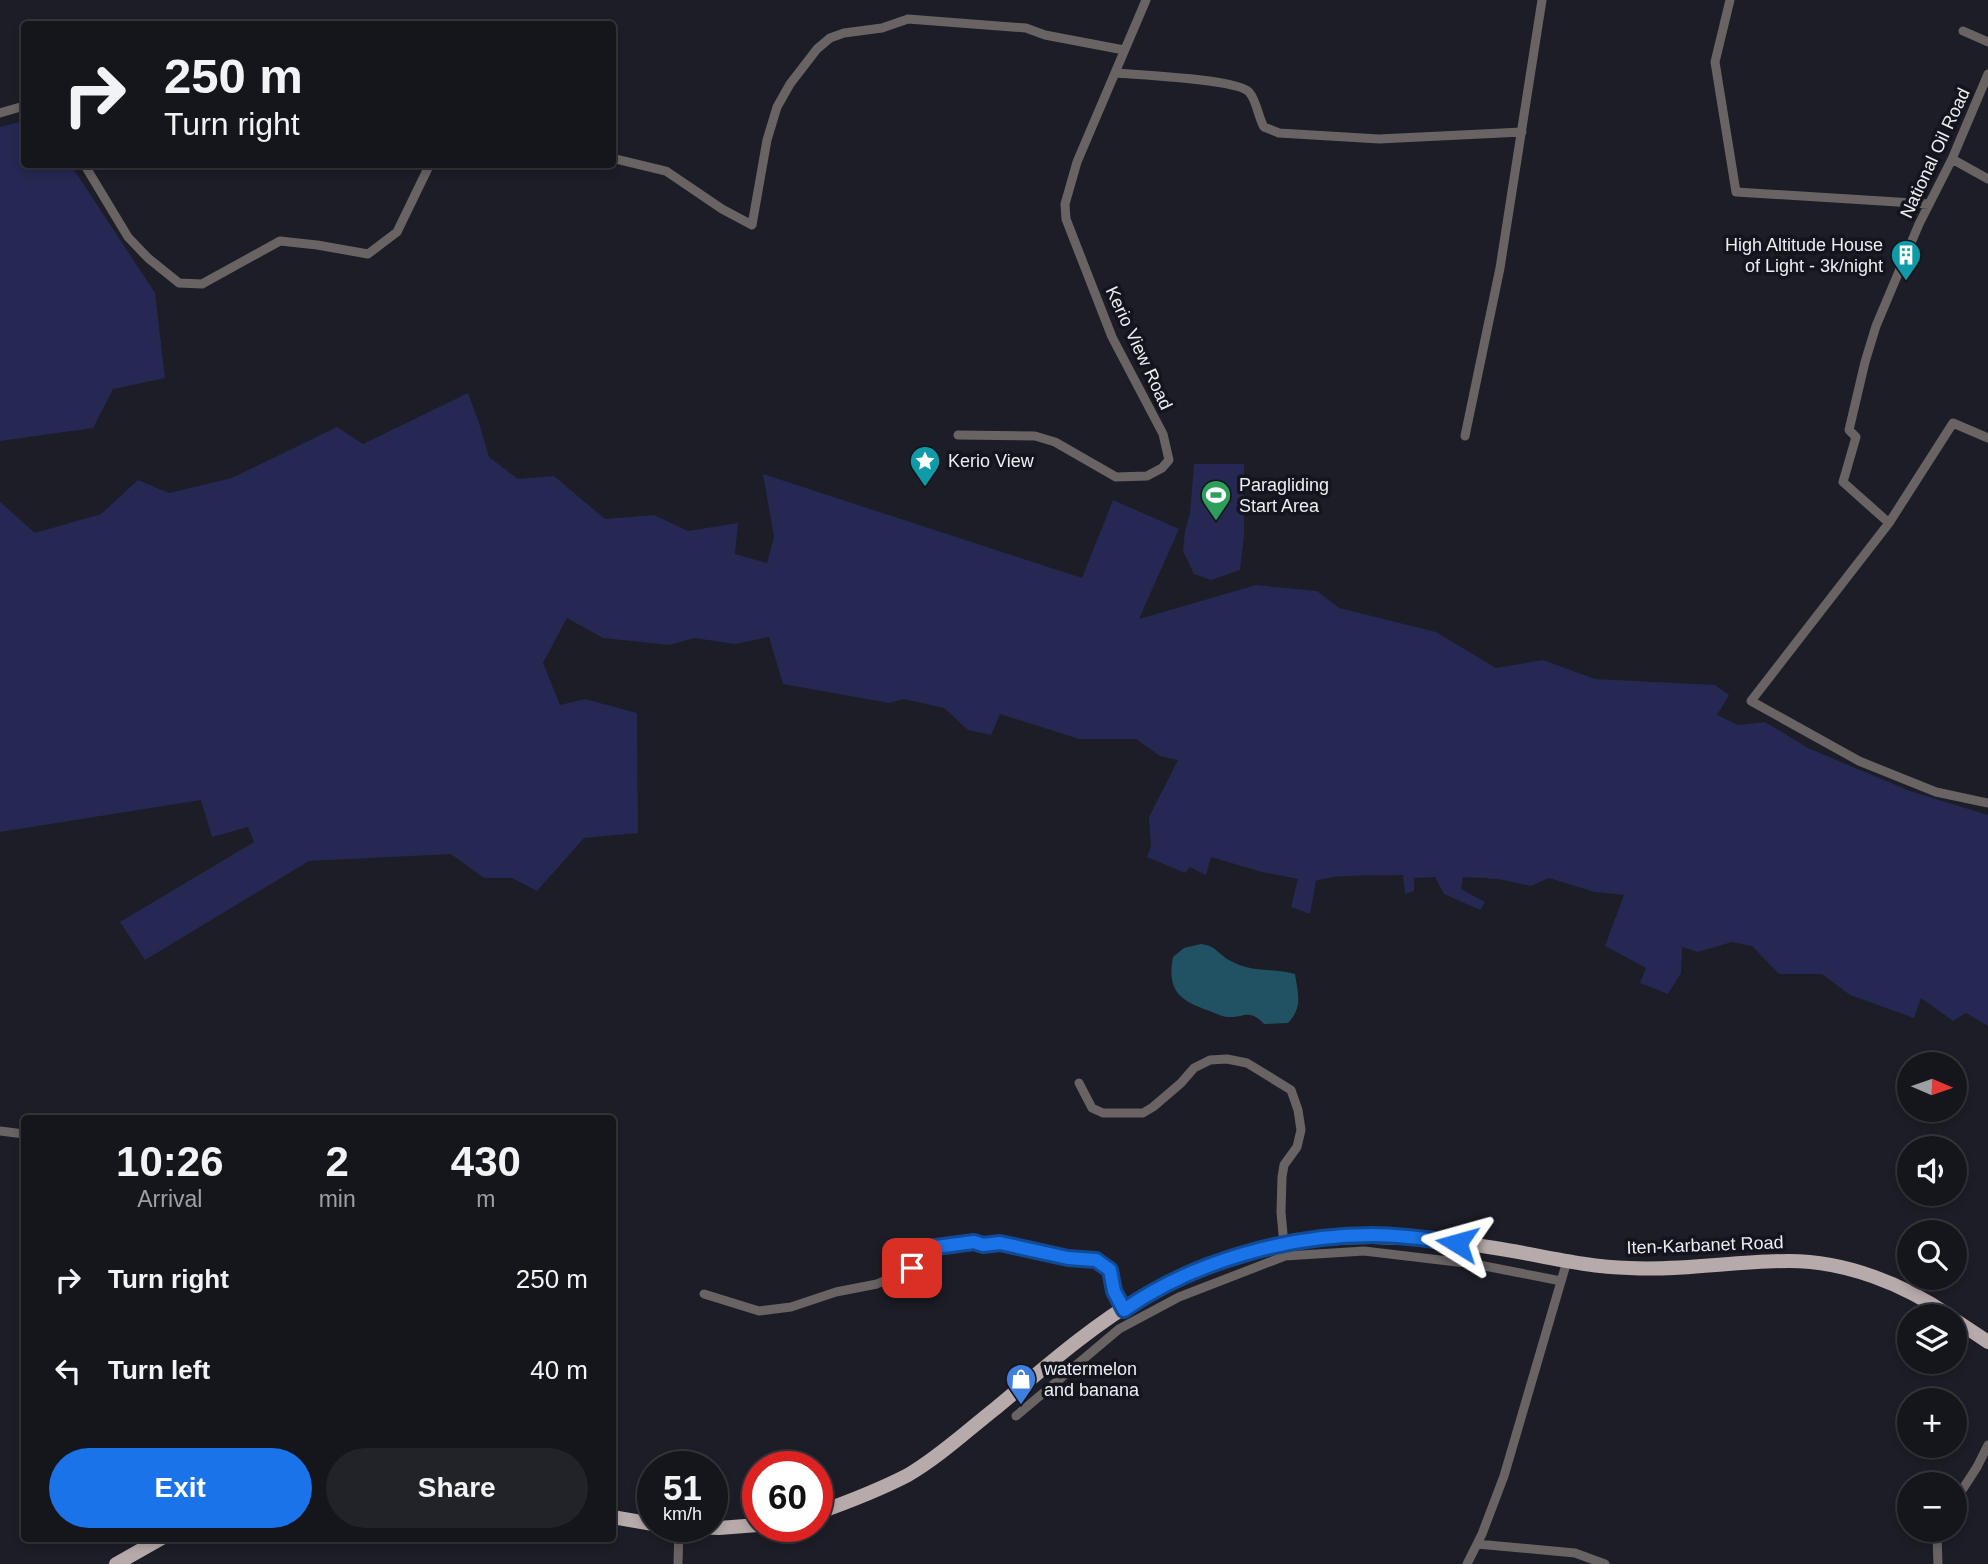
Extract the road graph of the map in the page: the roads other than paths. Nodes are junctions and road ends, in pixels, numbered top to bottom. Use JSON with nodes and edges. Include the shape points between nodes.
{"nodes":[{"id":1,"x":1146,"y":0,"type":"edge"},
{"id":2,"x":1542,"y":0,"type":"edge"},
{"id":3,"x":1730,"y":0,"type":"edge"},
{"id":4,"x":1963,"y":31,"type":"dead end"},
{"id":5,"x":1988,"y":42,"type":"edge"},
{"id":6,"x":1124,"y":50,"type":"junction"},
{"id":7,"x":1116,"y":73,"type":"junction"},
{"id":8,"x":1988,"y":74,"type":"edge"},
{"id":9,"x":21,"y":107,"type":"edge"},
{"id":10,"x":0,"y":113,"type":"edge"},
{"id":11,"x":1522,"y":132,"type":"junction"},
{"id":12,"x":616,"y":159,"type":"edge"},
{"id":13,"x":1952,"y":159,"type":"junction"},
{"id":14,"x":86,"y":168,"type":"edge"},
{"id":15,"x":428,"y":168,"type":"edge"},
{"id":16,"x":1988,"y":179,"type":"edge"},
{"id":17,"x":1929,"y":204,"type":"junction"},
{"id":18,"x":958,"y":435,"type":"dead end"},
{"id":19,"x":1465,"y":436,"type":"dead end"},
{"id":20,"x":1988,"y":438,"type":"edge"},
{"id":21,"x":1889,"y":523,"type":"junction"},
{"id":22,"x":1988,"y":803,"type":"edge"},
{"id":23,"x":1079,"y":1083,"type":"dead end"},
{"id":24,"x":0,"y":1131,"type":"edge"},
{"id":25,"x":21,"y":1134,"type":"edge"},
{"id":26,"x":1284,"y":1250,"type":"junction"},
{"id":27,"x":1567,"y":1261,"type":"junction"},
{"id":28,"x":1561,"y":1280,"type":"junction"},
{"id":29,"x":704,"y":1294,"type":"dead end"},
{"id":30,"x":1929,"y":1304,"type":"edge"},
{"id":31,"x":1124,"y":1310,"type":"junction"},
{"id":32,"x":1967,"y":1328,"type":"edge"},
{"id":33,"x":1988,"y":1342,"type":"edge"},
{"id":34,"x":1016,"y":1416,"type":"dead end"},
{"id":35,"x":1988,"y":1445,"type":"edge"},
{"id":36,"x":1967,"y":1482,"type":"edge"},
{"id":37,"x":833,"y":1507,"type":"edge"},
{"id":38,"x":616,"y":1518,"type":"edge"},
{"id":39,"x":637,"y":1521,"type":"edge"},
{"id":40,"x":155,"y":1542,"type":"edge"},
{"id":41,"x":676,"y":1542,"type":"edge"},
{"id":42,"x":1937,"y":1542,"type":"edge"},
{"id":43,"x":1477,"y":1544,"type":"junction"},
{"id":44,"x":116,"y":1564,"type":"edge"},
{"id":45,"x":678,"y":1564,"type":"edge"},
{"id":46,"x":1467,"y":1564,"type":"edge"},
{"id":47,"x":1605,"y":1564,"type":"edge"},
{"id":48,"x":1938,"y":1564,"type":"edge"}],
"edges":[{"from":1,"to":6,"type":"street","name":"Kerio View Road"},
{"from":2,"to":11,"type":"street"},
{"from":3,"to":17,"type":"street","via":[[1715,62],[1736,192]]},
{"from":4,"to":5,"type":"street"},
{"from":6,"to":7,"type":"street","name":"Kerio View Road"},
{"from":6,"to":12,"type":"street","via":[[1026,28],[908,19],[830,38],[790,84],[777,107],[752,225],[666,171]]},
{"from":7,"to":11,"type":"street","via":[[1244,88],[1252,95],[1264,127],[1279,133],[1379,139]]},
{"from":7,"to":18,"type":"street","name":"Kerio View Road","via":[[1077,162],[1065,204],[1066,219],[1112,337],[1163,434],[1169,460],[1147,476],[1116,477],[1055,442],[1035,436]]},
{"from":8,"to":13,"type":"street","name":"National Oil Road"},
{"from":9,"to":10,"type":"street"},
{"from":11,"to":19,"type":"street"},
{"from":13,"to":16,"type":"street"},
{"from":13,"to":17,"type":"street","name":"National Oil Road"},
{"from":14,"to":15,"type":"street","via":[[128,237],[148,258],[179,283],[202,284],[280,241],[368,254],[397,232]]},
{"from":17,"to":21,"type":"street","name":"National Oil Road","via":[[1876,326],[1849,430],[1856,437],[1843,482]]},
{"from":20,"to":21,"type":"street","via":[[1953,423]]},
{"from":21,"to":22,"type":"street","via":[[1751,701],[1859,761],[1936,792]]},
{"from":23,"to":26,"type":"street","via":[[1092,1108],[1103,1114],[1143,1112],[1153,1107],[1194,1068],[1210,1060],[1247,1063],[1291,1090],[1301,1130],[1282,1177]]},
{"from":24,"to":25,"type":"street"},
{"from":26,"to":27,"type":"main road","name":"Iten-Karbanet Road","via":[[1370,1235],[1494,1247]]},
{"from":26,"to":28,"type":"street","via":[[1364,1251]]},
{"from":26,"to":31,"type":"main road","name":"Iten-Karbanet Road","via":[[1207,1267]]},
{"from":26,"to":34,"type":"street","via":[[1119,1329]]},
{"from":27,"to":28,"type":"street"},
{"from":27,"to":30,"type":"main road","name":"Iten-Karbanet Road","via":[[1681,1269],[1791,1261],[1839,1266],[1894,1284]]},
{"from":28,"to":43,"type":"street","via":[[1504,1476]]},
{"from":29,"to":31,"type":"street","via":[[759,1311],[791,1307],[877,1284],[912,1268],[936,1247],[974,1242],[1096,1260],[1110,1270]]},
{"from":31,"to":37,"type":"main road","name":"Iten-Karbanet Road","via":[[910,1474]]},
{"from":32,"to":33,"type":"main road"},
{"from":35,"to":36,"type":"street"},
{"from":38,"to":39,"type":"main road"},
{"from":40,"to":44,"type":"main road"},
{"from":41,"to":45,"type":"street"},
{"from":42,"to":48,"type":"street"},
{"from":43,"to":46,"type":"street"},
{"from":43,"to":47,"type":"street","via":[[1574,1553]]}]}
